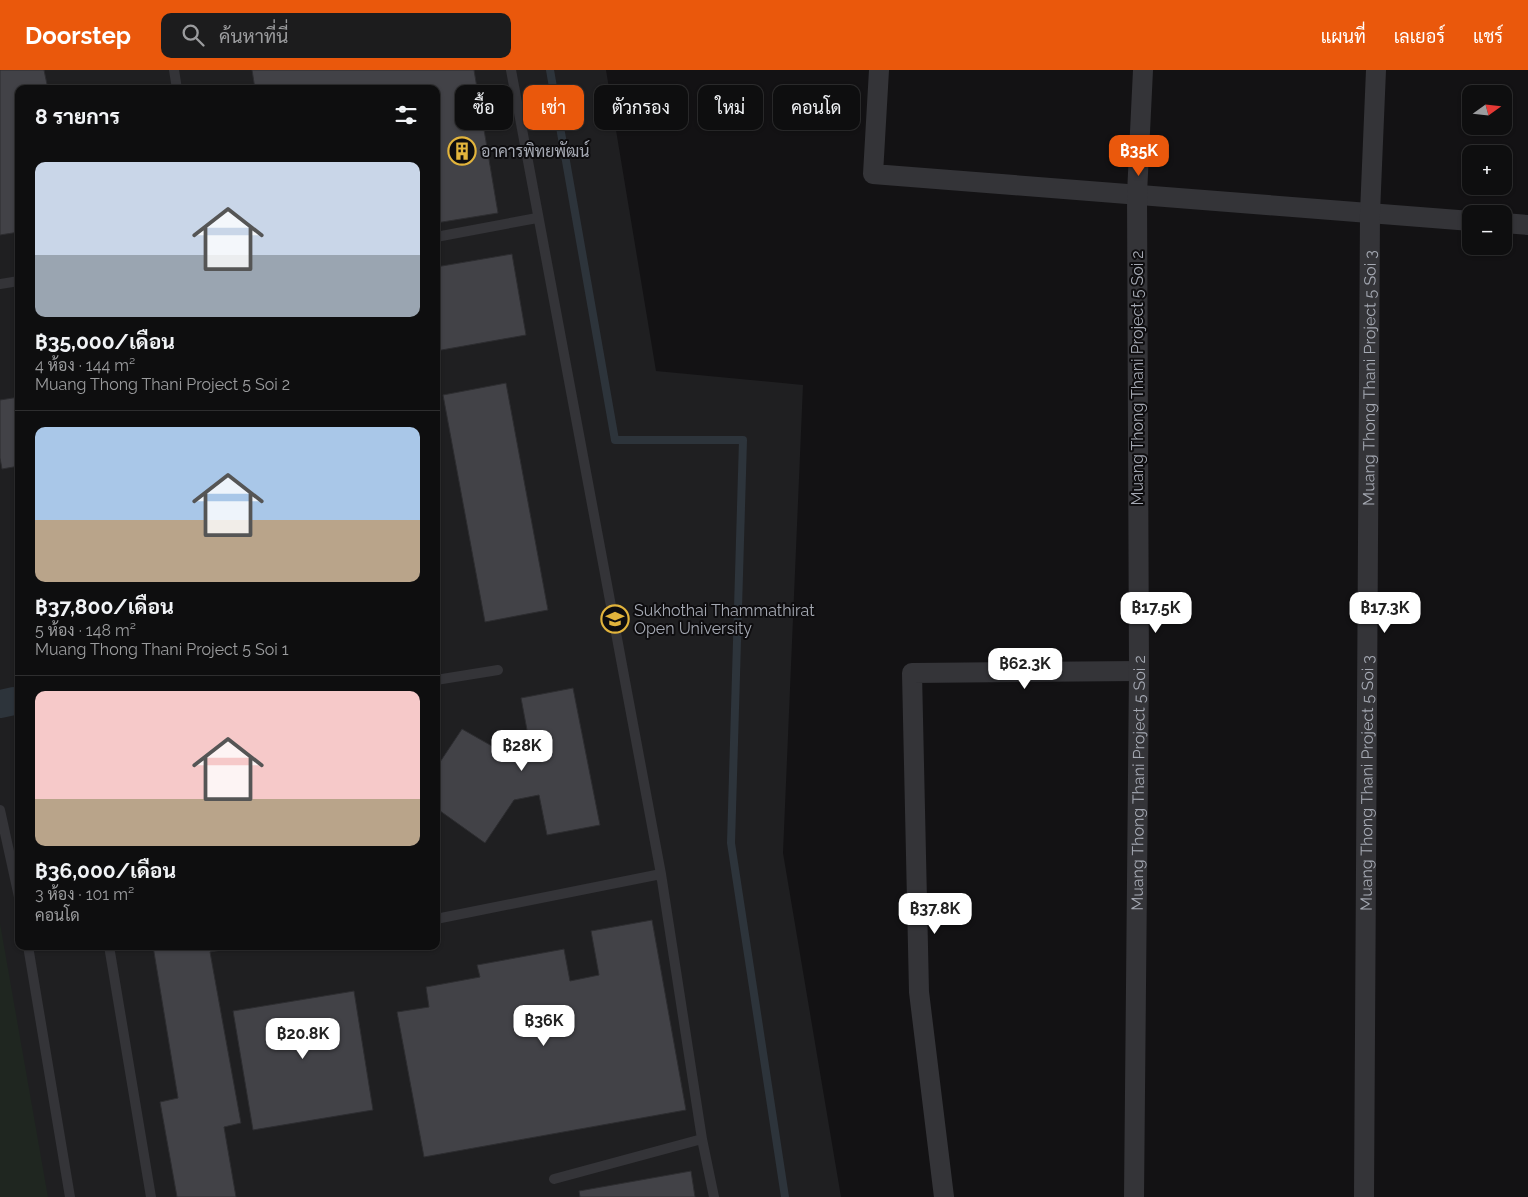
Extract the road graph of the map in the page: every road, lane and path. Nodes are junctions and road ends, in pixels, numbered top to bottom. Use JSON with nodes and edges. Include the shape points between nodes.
{"nodes":[{"id":1,"x":174,"y":70,"type":"edge"},
{"id":2,"x":511,"y":70,"type":"edge"},
{"id":3,"x":879,"y":70,"type":"edge"},
{"id":4,"x":1143,"y":70,"type":"edge"},
{"id":5,"x":1376,"y":70,"type":"edge"},
{"id":6,"x":176,"y":85,"type":"edge"},
{"id":7,"x":1137,"y":194,"type":"junction"},
{"id":8,"x":1370,"y":213,"type":"junction"},
{"id":9,"x":537,"y":218,"type":"junction"},
{"id":10,"x":1462,"y":220,"type":"edge"},
{"id":11,"x":1512,"y":224,"type":"edge"},
{"id":12,"x":1528,"y":225,"type":"edge"},
{"id":13,"x":440,"y":236,"type":"edge"},
{"id":14,"x":15,"y":282,"type":"edge"},
{"id":15,"x":0,"y":284,"type":"edge"},
{"id":16,"x":498,"y":670,"type":"dead end"},
{"id":17,"x":1139,"y":671,"type":"junction"},
{"id":18,"x":440,"y":679,"type":"edge"},
{"id":19,"x":0,"y":810,"type":"edge"},
{"id":20,"x":661,"y":874,"type":"junction"},
{"id":21,"x":15,"y":879,"type":"edge"},
{"id":22,"x":440,"y":918,"type":"edge"},
{"id":23,"x":29,"y":950,"type":"edge"},
{"id":24,"x":110,"y":950,"type":"edge"},
{"id":25,"x":702,"y":1139,"type":"junction"},
{"id":26,"x":554,"y":1179,"type":"dead end"},
{"id":27,"x":70,"y":1197,"type":"edge"},
{"id":28,"x":151,"y":1197,"type":"edge"},
{"id":29,"x":714,"y":1197,"type":"edge"},
{"id":30,"x":944,"y":1197,"type":"edge"},
{"id":31,"x":1134,"y":1197,"type":"edge"},
{"id":32,"x":1364,"y":1197,"type":"edge"}],
"edges":[{"from":1,"to":6,"type":"lane"},
{"from":2,"to":9,"type":"lane"},
{"from":3,"to":7,"type":"street","via":[[873,174]]},
{"from":4,"to":7,"type":"street","name":"Muang Thong Thani Project 5 Soi 2"},
{"from":5,"to":8,"type":"street","name":"Muang Thong Thani Project 5 Soi 3"},
{"from":7,"to":8,"type":"street"},
{"from":7,"to":17,"type":"street","name":"Muang Thong Thani Project 5 Soi 2"},
{"from":8,"to":10,"type":"street"},
{"from":8,"to":32,"type":"street","name":"Muang Thong Thani Project 5 Soi 3"},
{"from":9,"to":13,"type":"lane"},
{"from":9,"to":20,"type":"lane"},
{"from":11,"to":12,"type":"street"},
{"from":14,"to":15,"type":"lane"},
{"from":16,"to":18,"type":"lane"},
{"from":17,"to":30,"type":"street","via":[[912,674],[919,992]]},
{"from":17,"to":31,"type":"street","name":"Muang Thong Thani Project 5 Soi 2"},
{"from":19,"to":21,"type":"lane"},
{"from":20,"to":22,"type":"lane"},
{"from":20,"to":25,"type":"lane"},
{"from":23,"to":27,"type":"lane"},
{"from":24,"to":28,"type":"lane"},
{"from":25,"to":26,"type":"lane"},
{"from":25,"to":29,"type":"lane"}]}
